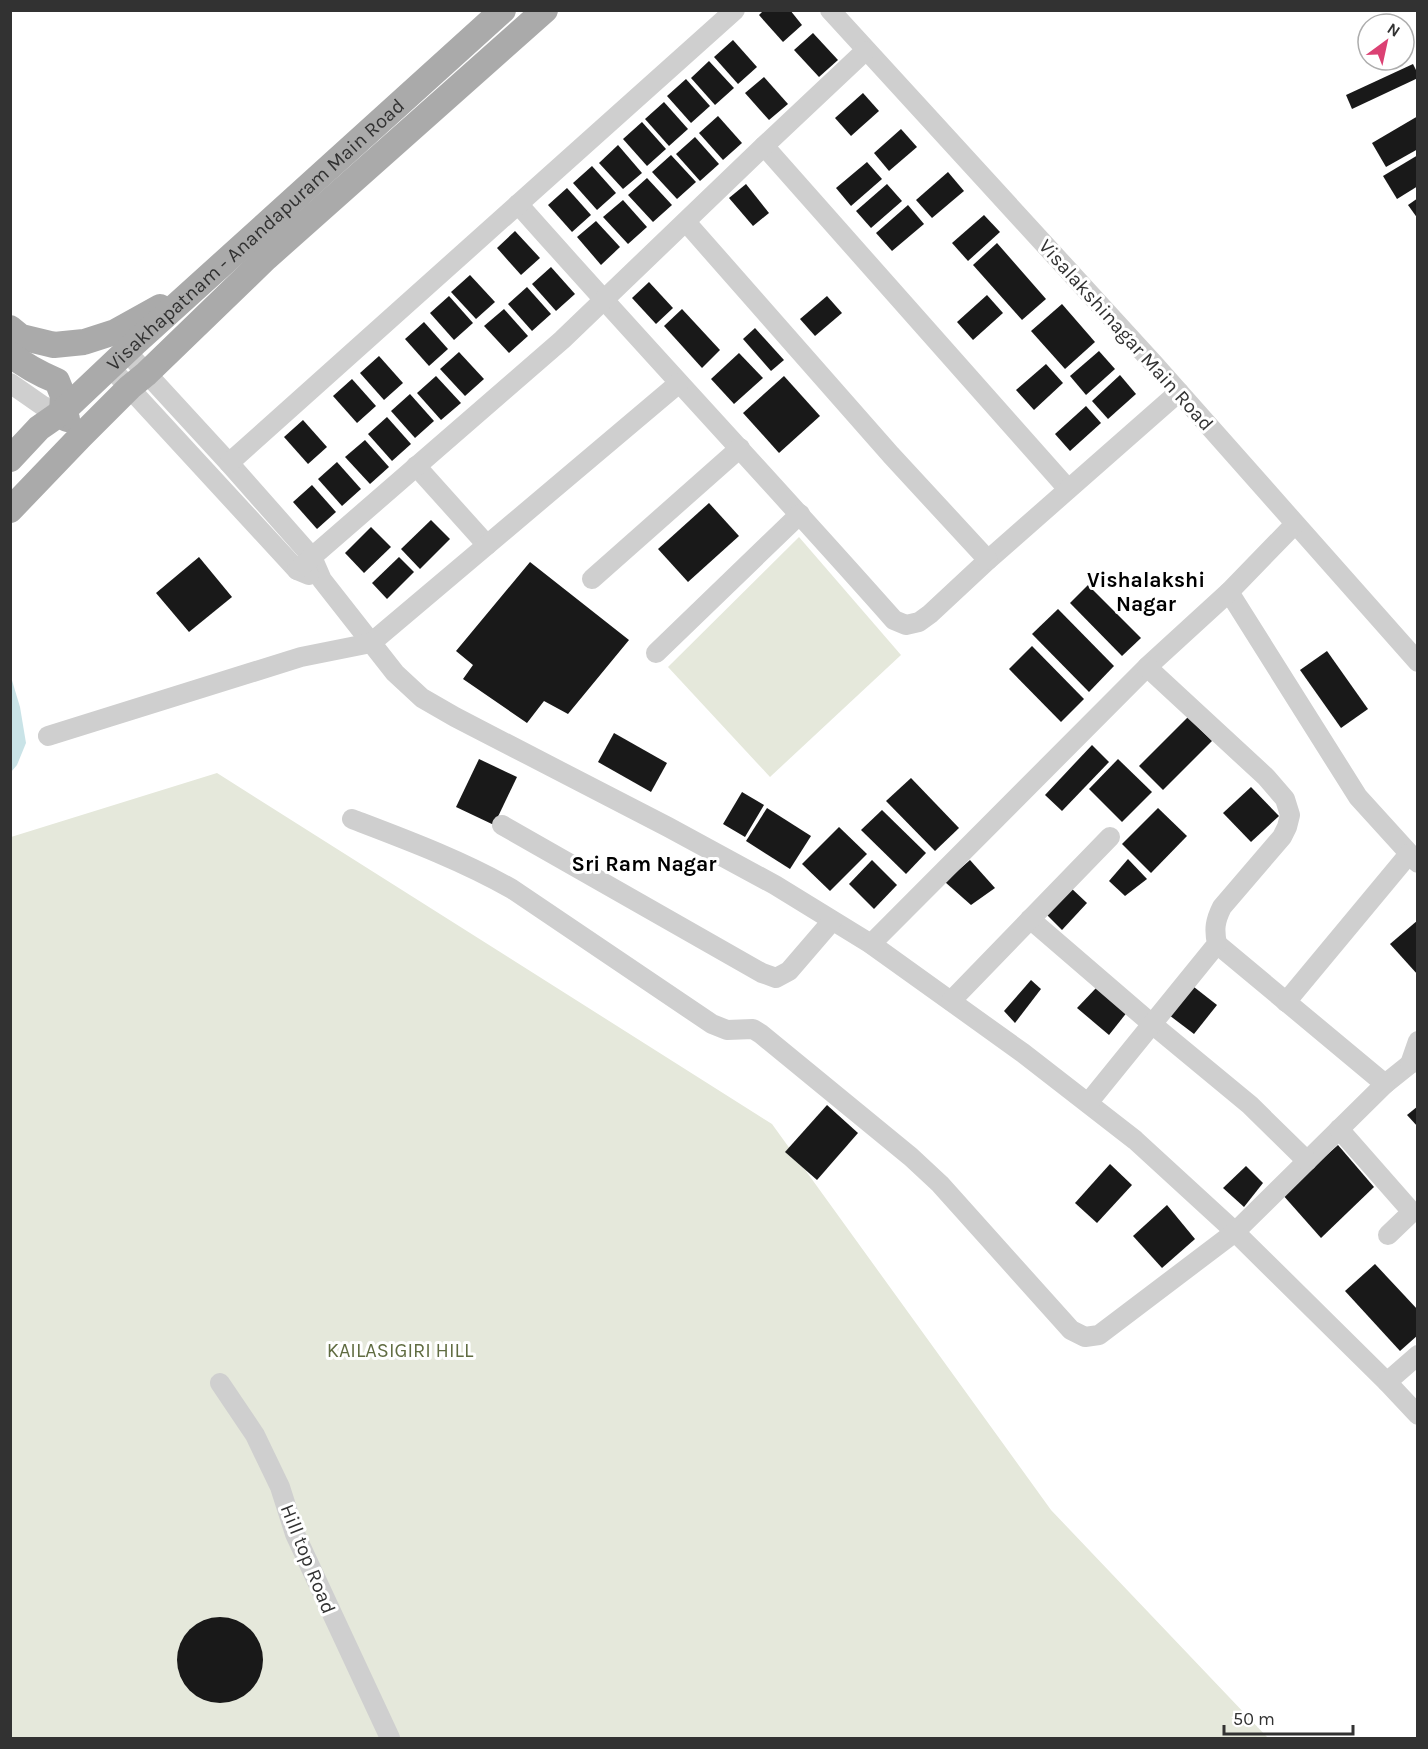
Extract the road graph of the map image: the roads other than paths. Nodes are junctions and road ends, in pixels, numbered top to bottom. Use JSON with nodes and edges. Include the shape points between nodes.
{"nodes":[{"id":1,"x":503,"y":10,"type":"edge"},
{"id":2,"x":545,"y":10,"type":"edge"},
{"id":3,"x":735,"y":10,"type":"edge"},
{"id":4,"x":830,"y":10,"type":"edge"},
{"id":5,"x":865,"y":51,"type":"junction"},
{"id":6,"x":764,"y":146,"type":"junction"},
{"id":7,"x":518,"y":204,"type":"junction"},
{"id":8,"x":686,"y":222,"type":"junction"},
{"id":9,"x":201,"y":284,"type":"junction"},
{"id":10,"x":603,"y":300,"type":"junction"},
{"id":11,"x":10,"y":328,"type":"edge"},
{"id":12,"x":10,"y":354,"type":"edge"},
{"id":13,"x":118,"y":359,"type":"junction"},
{"id":14,"x":138,"y":380,"type":"junction"},
{"id":15,"x":10,"y":383,"type":"edge"},
{"id":16,"x":679,"y":383,"type":"junction"},
{"id":17,"x":1179,"y":392,"type":"junction"},
{"id":18,"x":62,"y":412,"type":"junction"},
{"id":19,"x":81,"y":436,"type":"junction"},
{"id":20,"x":740,"y":448,"type":"junction"},
{"id":21,"x":10,"y":459,"type":"edge"},
{"id":22,"x":228,"y":463,"type":"junction"},
{"id":23,"x":416,"y":466,"type":"junction"},
{"id":24,"x":1068,"y":489,"type":"junction"},
{"id":25,"x":10,"y":510,"type":"edge"},
{"id":26,"x":800,"y":514,"type":"junction"},
{"id":27,"x":1295,"y":524,"type":"junction"},
{"id":28,"x":488,"y":545,"type":"junction"},
{"id":29,"x":312,"y":557,"type":"junction"},
{"id":30,"x":988,"y":560,"type":"junction"},
{"id":31,"x":297,"y":570,"type":"junction"},
{"id":32,"x":592,"y":579,"type":"dead end"},
{"id":33,"x":322,"y":580,"type":"junction"},
{"id":34,"x":1229,"y":592,"type":"junction"},
{"id":35,"x":371,"y":643,"type":"junction"},
{"id":36,"x":656,"y":653,"type":"dead end"},
{"id":37,"x":1418,"y":662,"type":"edge"},
{"id":38,"x":1147,"y":667,"type":"junction"},
{"id":39,"x":48,"y":736,"type":"dead end"},
{"id":40,"x":352,"y":819,"type":"dead end"},
{"id":41,"x":502,"y":825,"type":"dead end"},
{"id":42,"x":1110,"y":837,"type":"dead end"},
{"id":43,"x":1413,"y":859,"type":"edge"},
{"id":44,"x":1030,"y":919,"type":"junction"},
{"id":45,"x":832,"y":921,"type":"junction"},
{"id":46,"x":871,"y":944,"type":"junction"},
{"id":47,"x":1217,"y":944,"type":"junction"},
{"id":48,"x":951,"y":1001,"type":"junction"},
{"id":49,"x":1286,"y":1002,"type":"junction"},
{"id":50,"x":1152,"y":1024,"type":"junction"},
{"id":51,"x":1418,"y":1041,"type":"edge"},
{"id":52,"x":1414,"y":1062,"type":"edge"},
{"id":53,"x":1385,"y":1084,"type":"junction"},
{"id":54,"x":1088,"y":1103,"type":"junction"},
{"id":55,"x":1339,"y":1129,"type":"junction"},
{"id":56,"x":1307,"y":1161,"type":"junction"},
{"id":57,"x":1235,"y":1232,"type":"junction"},
{"id":58,"x":1388,"y":1235,"type":"dead end"},
{"id":59,"x":1418,"y":1355,"type":"edge"},
{"id":60,"x":1387,"y":1382,"type":"junction"},
{"id":61,"x":220,"y":1383,"type":"dead end"},
{"id":62,"x":1418,"y":1415,"type":"edge"},
{"id":63,"x":390,"y":1738,"type":"edge"}],
"edges":[{"from":1,"to":9,"type":"main road","name":"Visakhapatnam - Anandapuram Main Road"},
{"from":2,"to":14,"type":"main road","name":"Visakhapatnam - Anandapuram Main Road","via":[[266,258]]},
{"from":3,"to":7,"type":"street"},
{"from":4,"to":5,"type":"street","name":"Visalakshinagar Main Road"},
{"from":5,"to":6,"type":"street"},
{"from":5,"to":17,"type":"street","name":"Visalakshinagar Main Road"},
{"from":6,"to":8,"type":"street"},
{"from":6,"to":24,"type":"street"},
{"from":7,"to":10,"type":"street"},
{"from":7,"to":22,"type":"street"},
{"from":8,"to":10,"type":"street"},
{"from":8,"to":30,"type":"street"},
{"from":9,"to":11,"type":"main road","via":[[115,332],[84,342],[54,345],[21,337]]},
{"from":9,"to":13,"type":"main road","name":"Visakhapatnam - Anandapuram Main Road"},
{"from":10,"to":16,"type":"street"},
{"from":10,"to":23,"type":"street"},
{"from":12,"to":18,"type":"main road","via":[[57,381],[63,396]]},
{"from":13,"to":14,"type":"street"},
{"from":13,"to":18,"type":"main road","name":"Visakhapatnam - Anandapuram Main Road"},
{"from":14,"to":19,"type":"main road","name":"Visakhapatnam - Anandapuram Main Road"},
{"from":14,"to":22,"type":"street"},
{"from":14,"to":31,"type":"street"},
{"from":15,"to":18,"type":"street","via":[[43,406]]},
{"from":16,"to":20,"type":"street"},
{"from":16,"to":28,"type":"street"},
{"from":17,"to":24,"type":"street"},
{"from":17,"to":27,"type":"street","name":"Visalakshinagar Main Road"},
{"from":18,"to":19,"type":"main road"},
{"from":18,"to":21,"type":"main road","name":"Visakhapatnam - Anandapuram Main Road","via":[[42,425]]},
{"from":19,"to":25,"type":"main road","name":"Visakhapatnam - Anandapuram Main Road"},
{"from":20,"to":26,"type":"street"},
{"from":20,"to":32,"type":"street"},
{"from":22,"to":29,"type":"street"},
{"from":23,"to":28,"type":"street"},
{"from":23,"to":29,"type":"street"},
{"from":24,"to":30,"type":"street"},
{"from":26,"to":30,"type":"street","via":[[894,620],[906,626],[930,614]]},
{"from":26,"to":36,"type":"street"},
{"from":27,"to":34,"type":"street"},
{"from":27,"to":37,"type":"street","name":"Visalakshinagar Main Road"},
{"from":28,"to":35,"type":"street"},
{"from":29,"to":31,"type":"street"},
{"from":29,"to":33,"type":"street"},
{"from":31,"to":33,"type":"street"},
{"from":33,"to":35,"type":"street"},
{"from":34,"to":38,"type":"street"},
{"from":34,"to":43,"type":"street","via":[[1358,797]]},
{"from":35,"to":39,"type":"street","via":[[302,657]]},
{"from":35,"to":45,"type":"street","via":[[422,698],[678,832]]},
{"from":38,"to":46,"type":"street"},
{"from":38,"to":47,"type":"street","via":[[1266,777],[1285,799],[1290,815],[1282,837],[1222,907],[1214,931]]},
{"from":40,"to":57,"type":"street","via":[[443,854],[512,889],[712,1024],[727,1030],[753,1029],[761,1034],[911,1157],[1071,1330],[1085,1337],[1099,1335]]},
{"from":41,"to":45,"type":"street","via":[[776,978],[789,971]]},
{"from":42,"to":44,"type":"street"},
{"from":43,"to":49,"type":"street"},
{"from":44,"to":48,"type":"street"},
{"from":44,"to":50,"type":"street"},
{"from":45,"to":46,"type":"street"},
{"from":46,"to":48,"type":"street"},
{"from":47,"to":49,"type":"street"},
{"from":47,"to":50,"type":"street"},
{"from":48,"to":54,"type":"street"},
{"from":49,"to":53,"type":"street"},
{"from":50,"to":54,"type":"street"},
{"from":50,"to":56,"type":"street","via":[[1250,1105]]},
{"from":51,"to":52,"type":"street"},
{"from":52,"to":53,"type":"street"},
{"from":53,"to":55,"type":"street"},
{"from":54,"to":57,"type":"street","via":[[1135,1140]]},
{"from":55,"to":56,"type":"street"},
{"from":55,"to":58,"type":"street","via":[[1412,1212]]},
{"from":56,"to":57,"type":"street"},
{"from":57,"to":60,"type":"street"},
{"from":59,"to":60,"type":"street"},
{"from":60,"to":62,"type":"street"},
{"from":61,"to":63,"type":"street","name":"Hill top Road","via":[[255,1435],[280,1487],[294,1534]]}]}
